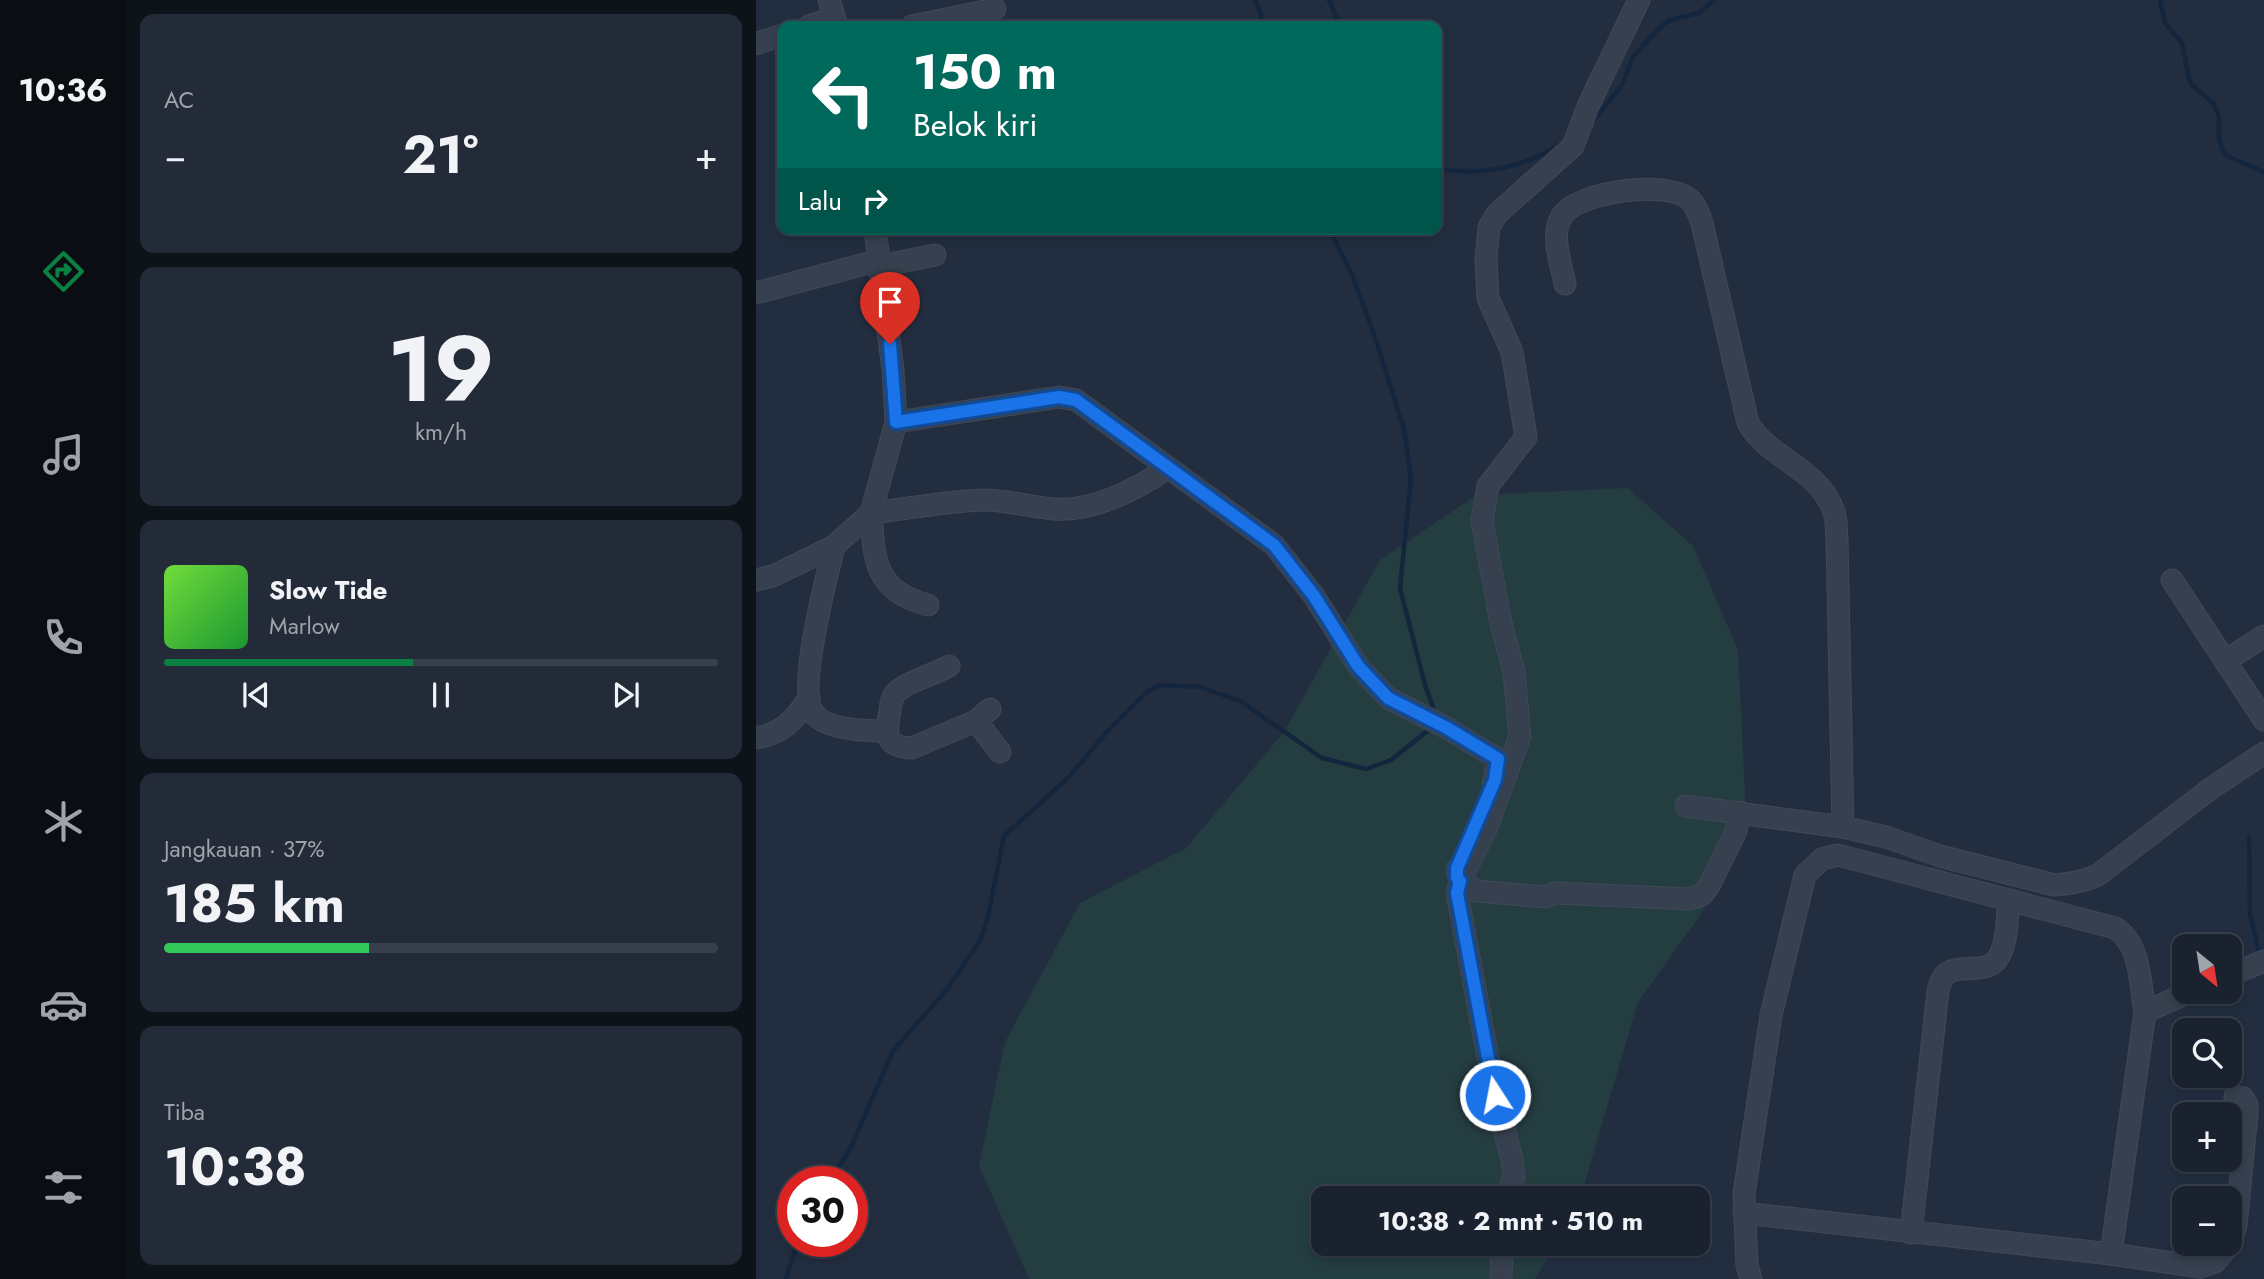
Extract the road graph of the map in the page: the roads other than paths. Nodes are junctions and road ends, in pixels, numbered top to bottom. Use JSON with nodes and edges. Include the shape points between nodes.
{"nodes":[{"id":1,"x":1639,"y":0,"type":"edge"},
{"id":2,"x":995,"y":9,"type":"dead end"},
{"id":3,"x":936,"y":21,"type":"edge"},
{"id":4,"x":777,"y":37,"type":"edge"},
{"id":5,"x":756,"y":44,"type":"edge"},
{"id":6,"x":876,"y":235,"type":"edge"},
{"id":7,"x":935,"y":254,"type":"dead end"},
{"id":8,"x":881,"y":263,"type":"junction"},
{"id":9,"x":1565,"y":284,"type":"dead end"},
{"id":10,"x":756,"y":293,"type":"edge"},
{"id":11,"x":896,"y":422,"type":"junction"},
{"id":12,"x":1168,"y":468,"type":"junction"},
{"id":13,"x":871,"y":513,"type":"junction"},
{"id":14,"x":834,"y":546,"type":"junction"},
{"id":15,"x":756,"y":580,"type":"edge"},
{"id":16,"x":2172,"y":580,"type":"dead end"},
{"id":17,"x":928,"y":605,"type":"dead end"},
{"id":18,"x":2264,"y":636,"type":"edge"},
{"id":19,"x":2225,"y":661,"type":"junction"},
{"id":20,"x":949,"y":666,"type":"dead end"},
{"id":21,"x":809,"y":698,"type":"junction"},
{"id":22,"x":2264,"y":720,"type":"edge"},
{"id":23,"x":886,"y":731,"type":"junction"},
{"id":24,"x":756,"y":738,"type":"edge"},
{"id":25,"x":1000,"y":752,"type":"dead end"},
{"id":26,"x":2264,"y":753,"type":"edge"},
{"id":27,"x":1686,"y":806,"type":"dead end"},
{"id":28,"x":1740,"y":812,"type":"junction"},
{"id":29,"x":1843,"y":827,"type":"junction"},
{"id":30,"x":1460,"y":881,"type":"junction"},
{"id":31,"x":2009,"y":900,"type":"junction"},
{"id":32,"x":2264,"y":961,"type":"edge"},
{"id":33,"x":2242,"y":970,"type":"edge"},
{"id":34,"x":2172,"y":1000,"type":"edge"},
{"id":35,"x":2145,"y":1012,"type":"junction"},
{"id":36,"x":2235,"y":1097,"type":"dead end"},
{"id":37,"x":1511,"y":1186,"type":"edge"},
{"id":38,"x":1745,"y":1213,"type":"junction"},
{"id":39,"x":1912,"y":1233,"type":"junction"},
{"id":40,"x":2111,"y":1254,"type":"junction"},
{"id":41,"x":1502,"y":1256,"type":"edge"},
{"id":42,"x":1501,"y":1279,"type":"edge"},
{"id":43,"x":1751,"y":1279,"type":"edge"}],
"edges":[{"from":1,"to":30,"type":"street","via":[[1578,139],[1497,214],[1489,227],[1488,298],[1512,352],[1526,436],[1489,486],[1482,521],[1514,672],[1520,736],[1488,827]]},
{"from":2,"to":3,"type":"street"},
{"from":4,"to":5,"type":"street"},
{"from":6,"to":8,"type":"street"},
{"from":7,"to":8,"type":"street"},
{"from":8,"to":10,"type":"street"},
{"from":8,"to":11,"type":"street"},
{"from":9,"to":29,"type":"street","via":[[1556,230],[1562,215],[1574,205],[1613,192],[1657,190],[1689,199],[1697,209],[1748,423],[1755,436],[1819,485],[1834,512]]},
{"from":11,"to":12,"type":"street","via":[[1059,397],[1076,400]]},
{"from":11,"to":13,"type":"street"},
{"from":12,"to":13,"type":"street","via":[[1113,498],[1078,508],[981,500]]},
{"from":12,"to":30,"type":"street","via":[[1274,545],[1314,596],[1358,666],[1388,698],[1498,759],[1495,780],[1457,868]]},
{"from":13,"to":14,"type":"street"},
{"from":13,"to":17,"type":"street","via":[[882,575],[903,597]]},
{"from":14,"to":15,"type":"street"},
{"from":14,"to":21,"type":"street","via":[[808,666]]},
{"from":16,"to":19,"type":"street"},
{"from":18,"to":19,"type":"street"},
{"from":19,"to":22,"type":"street"},
{"from":20,"to":23,"type":"street","via":[[898,690]]},
{"from":21,"to":23,"type":"street","via":[[813,713],[823,721],[857,730]]},
{"from":21,"to":24,"type":"street","via":[[775,734]]},
{"from":23,"to":25,"type":"street","via":[[903,748],[912,748],[983,715]]},
{"from":26,"to":29,"type":"street","via":[[2098,875],[2071,884],[2054,885]]},
{"from":27,"to":28,"type":"street"},
{"from":28,"to":29,"type":"street"},
{"from":28,"to":30,"type":"street","via":[[1736,831],[1709,886],[1702,895],[1689,899],[1555,893],[1546,897],[1476,891]]},
{"from":30,"to":37,"type":"street","via":[[1459,906],[1512,1160]]},
{"from":31,"to":35,"type":"street","via":[[2126,934]]},
{"from":31,"to":38,"type":"street","via":[[1838,855],[1822,859],[1805,875],[1771,1015]]},
{"from":31,"to":39,"type":"street","via":[[2002,950],[1993,962],[1980,970],[1950,971],[1938,990]]},
{"from":32,"to":33,"type":"street"},
{"from":34,"to":35,"type":"street"},
{"from":35,"to":40,"type":"street"},
{"from":36,"to":40,"type":"street","via":[[2243,1098],[2247,1113],[2236,1226],[2229,1246],[2215,1262],[2200,1267]]},
{"from":38,"to":39,"type":"street"},
{"from":38,"to":43,"type":"street"},
{"from":39,"to":40,"type":"street"},
{"from":41,"to":42,"type":"street"}]}
